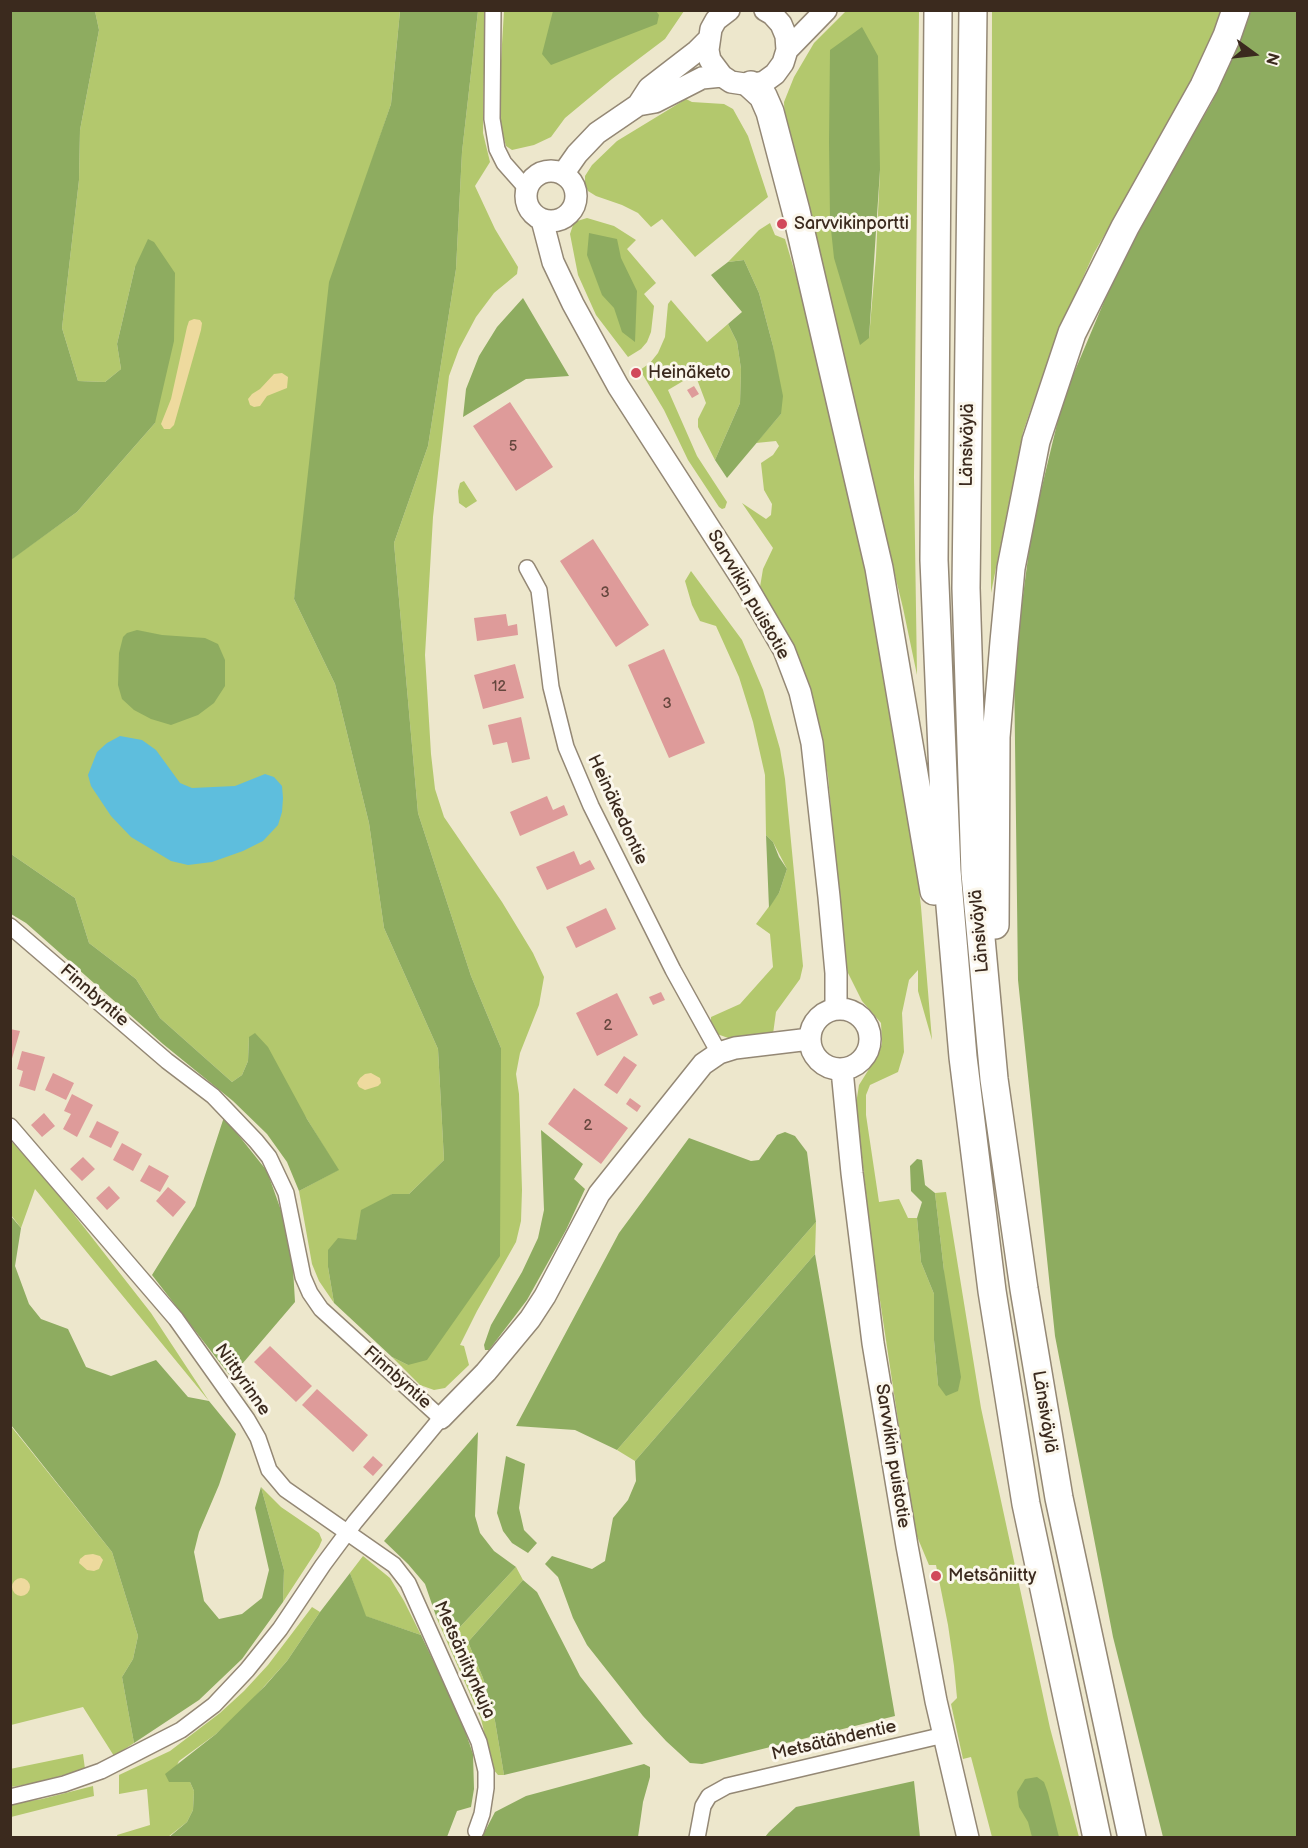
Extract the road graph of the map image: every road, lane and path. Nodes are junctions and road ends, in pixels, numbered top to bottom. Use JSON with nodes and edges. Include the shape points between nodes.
{"nodes":[{"id":1,"x":493,"y":10,"type":"edge"},
{"id":2,"x":729,"y":10,"type":"edge"},
{"id":3,"x":765,"y":10,"type":"edge"},
{"id":4,"x":826,"y":10,"type":"edge"},
{"id":5,"x":938,"y":10,"type":"edge"},
{"id":6,"x":973,"y":10,"type":"edge"},
{"id":7,"x":1236,"y":10,"type":"edge"},
{"id":8,"x":708,"y":40,"type":"junction"},
{"id":9,"x":787,"y":50,"type":"junction"},
{"id":10,"x":722,"y":76,"type":"junction"},
{"id":11,"x":751,"y":85,"type":"junction"},
{"id":12,"x":638,"y":105,"type":"junction"},
{"id":13,"x":562,"y":174,"type":"junction"},
{"id":14,"x":527,"y":189,"type":"junction"},
{"id":15,"x":542,"y":220,"type":"junction"},
{"id":16,"x":526,"y":568,"type":"dead end"},
{"id":17,"x":10,"y":926,"type":"edge"},
{"id":18,"x":836,"y":1009,"type":"junction"},
{"id":19,"x":810,"y":1039,"type":"junction"},
{"id":20,"x":719,"y":1053,"type":"junction"},
{"id":21,"x":963,"y":1057,"type":"junction"},
{"id":22,"x":842,"y":1070,"type":"junction"},
{"id":23,"x":994,"y":1079,"type":"junction"},
{"id":24,"x":10,"y":1126,"type":"edge"},
{"id":25,"x":441,"y":1418,"type":"junction"},
{"id":26,"x":347,"y":1534,"type":"junction"},
{"id":27,"x":944,"y":1735,"type":"junction"},
{"id":28,"x":10,"y":1797,"type":"edge"},
{"id":29,"x":476,"y":1831,"type":"dead end"},
{"id":30,"x":697,"y":1838,"type":"edge"},
{"id":31,"x":968,"y":1838,"type":"edge"},
{"id":32,"x":1097,"y":1838,"type":"edge"},
{"id":33,"x":1132,"y":1838,"type":"edge"}],
"edges":[{"from":1,"to":14,"type":"street","via":[[492,119],[497,149]]},
{"from":2,"to":8,"type":"main road","via":[[716,20]]},
{"from":3,"to":9,"type":"main road","via":[[781,24]]},
{"from":4,"to":9,"type":"main road"},
{"from":5,"to":21,"type":"highway","name":"Länsiväylä","via":[[934,560],[947,871]]},
{"from":6,"to":23,"type":"highway","name":"Länsiväylä","via":[[966,588],[975,873]]},
{"from":7,"to":23,"type":"highway","via":[[1204,86],[1125,227],[1072,333],[1036,441],[1011,568],[996,737]]},
{"from":8,"to":10,"type":"main road","via":[[710,60]]},
{"from":8,"to":12,"type":"main road","via":[[649,88]]},
{"from":9,"to":11,"type":"main road","via":[[775,74]]},
{"from":10,"to":11,"type":"main road","via":[[731,82]]},
{"from":10,"to":12,"type":"main road","via":[[702,78],[655,102]]},
{"from":11,"to":21,"type":"highway","via":[[763,96],[770,112],[782,156],[879,568]]},
{"from":12,"to":13,"type":"main road","via":[[597,133]]},
{"from":13,"to":14,"type":"main road","via":[[546,171],[537,175]]},
{"from":13,"to":15,"type":"main road","via":[[573,183],[575,203],[567,216]]},
{"from":14,"to":15,"type":"main road","via":[[528,206]]},
{"from":15,"to":18,"type":"main road","name":"Sarvvikin puistotie","via":[[551,256],[573,304],[618,386],[746,585],[784,650],[800,692],[812,743],[836,973]]},
{"from":16,"to":20,"type":"street","name":"Heinäkedontie","via":[[539,591],[551,687],[567,750],[673,970]]},
{"from":17,"to":25,"type":"street","name":"Finnbyntie","via":[[213,1096],[256,1141],[274,1165],[286,1193],[303,1277],[310,1293],[321,1309]]},
{"from":18,"to":19,"type":"main road","via":[[817,1019]]},
{"from":18,"to":22,"type":"main road","via":[[857,1014],[869,1031],[870,1041],[862,1061]]},
{"from":19,"to":20,"type":"main road","name":"Finnbyntie"},
{"from":19,"to":22,"type":"main road","via":[[811,1049],[823,1065]]},
{"from":20,"to":25,"type":"main road","name":"Finnbyntie","via":[[703,1064],[599,1194],[530,1319]]},
{"from":21,"to":32,"type":"highway","name":"Länsiväylä","via":[[992,1291],[1026,1504]]},
{"from":22,"to":27,"type":"main road","name":"Sarvvikin puistotie","via":[[873,1343]]},
{"from":23,"to":33,"type":"highway","name":"Länsiväylä","via":[[1059,1498]]},
{"from":24,"to":26,"type":"street","name":"Niittyrinne","via":[[176,1319],[247,1419],[269,1470],[285,1489]]},
{"from":25,"to":26,"type":"street"},
{"from":26,"to":28,"type":"street","via":[[280,1629],[214,1705],[181,1730],[101,1771]]},
{"from":26,"to":29,"type":"street","name":"Metsäniitynkuja","via":[[394,1565],[408,1582],[437,1647],[478,1742],[486,1771],[482,1814]]},
{"from":27,"to":30,"type":"street","name":"Metsätähdentie","via":[[733,1785],[709,1796],[703,1806]]},
{"from":27,"to":31,"type":"main road","name":"Sarvvikin puistotie"}]}
